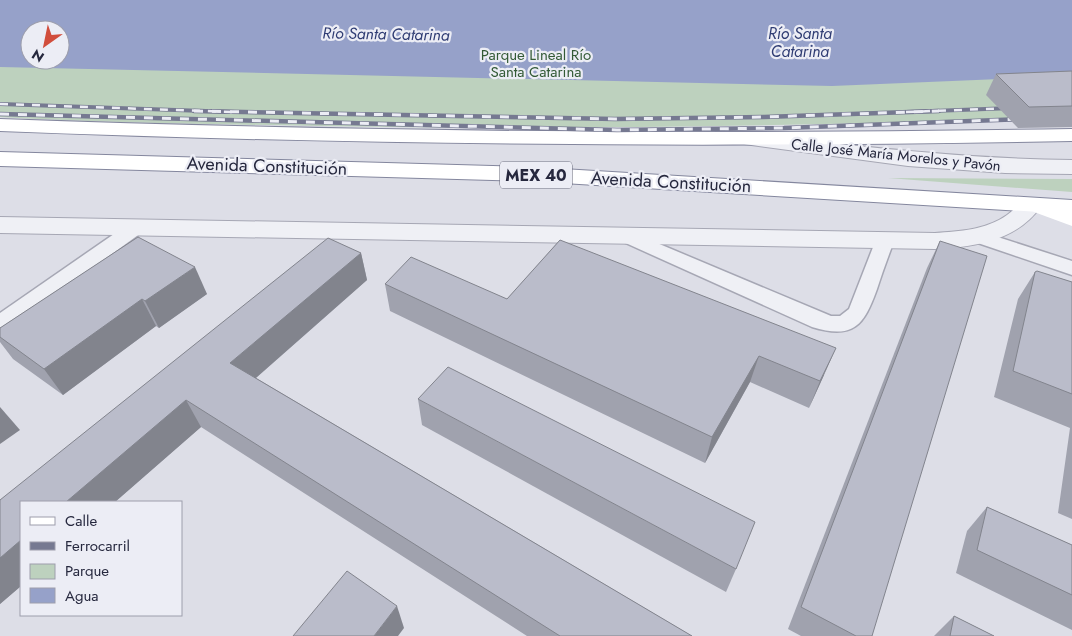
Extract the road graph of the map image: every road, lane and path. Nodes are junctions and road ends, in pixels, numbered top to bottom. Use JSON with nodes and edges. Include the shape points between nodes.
{"nodes":[{"id":1,"x":0,"y":125,"type":"edge"},
{"id":2,"x":1072,"y":135,"type":"edge"},
{"id":3,"x":751,"y":140,"type":"junction"},
{"id":4,"x":0,"y":158,"type":"edge"},
{"id":5,"x":1072,"y":167,"type":"edge"},
{"id":6,"x":1036,"y":206,"type":"junction"},
{"id":7,"x":1072,"y":207,"type":"edge"},
{"id":8,"x":1072,"y":218,"type":"edge"},
{"id":9,"x":0,"y":226,"type":"edge"},
{"id":10,"x":134,"y":229,"type":"junction"},
{"id":11,"x":626,"y":236,"type":"junction"},
{"id":12,"x":976,"y":236,"type":"junction"},
{"id":13,"x":884,"y":241,"type":"junction"},
{"id":14,"x":1072,"y":268,"type":"edge"},
{"id":15,"x":0,"y":324,"type":"edge"}],
"edges":[{"from":1,"to":3,"type":"main road","name":"Avenida Constitución","number":"MEX 40","via":[[447,138]]},
{"from":2,"to":3,"type":"main road","name":"Avenida Constitución","number":"MEX 40"},
{"from":3,"to":5,"type":"street","name":"Calle José María Morelos y Pavón","via":[[908,159]]},
{"from":4,"to":6,"type":"main road","name":"Avenida Constitución","number":"MEX 40","via":[[539,175]]},
{"from":6,"to":7,"type":"main road","name":"Avenida Constitución","number":"MEX 40"},
{"from":6,"to":8,"type":"main road"},
{"from":6,"to":12,"type":"street","via":[[1001,228]]},
{"from":9,"to":10,"type":"street"},
{"from":10,"to":11,"type":"street"},
{"from":10,"to":15,"type":"lane"},
{"from":11,"to":13,"type":"street"},
{"from":11,"to":13,"type":"lane","via":[[820,322],[837,325],[846,323],[858,312]]},
{"from":12,"to":13,"type":"street"},
{"from":12,"to":14,"type":"lane"}]}
